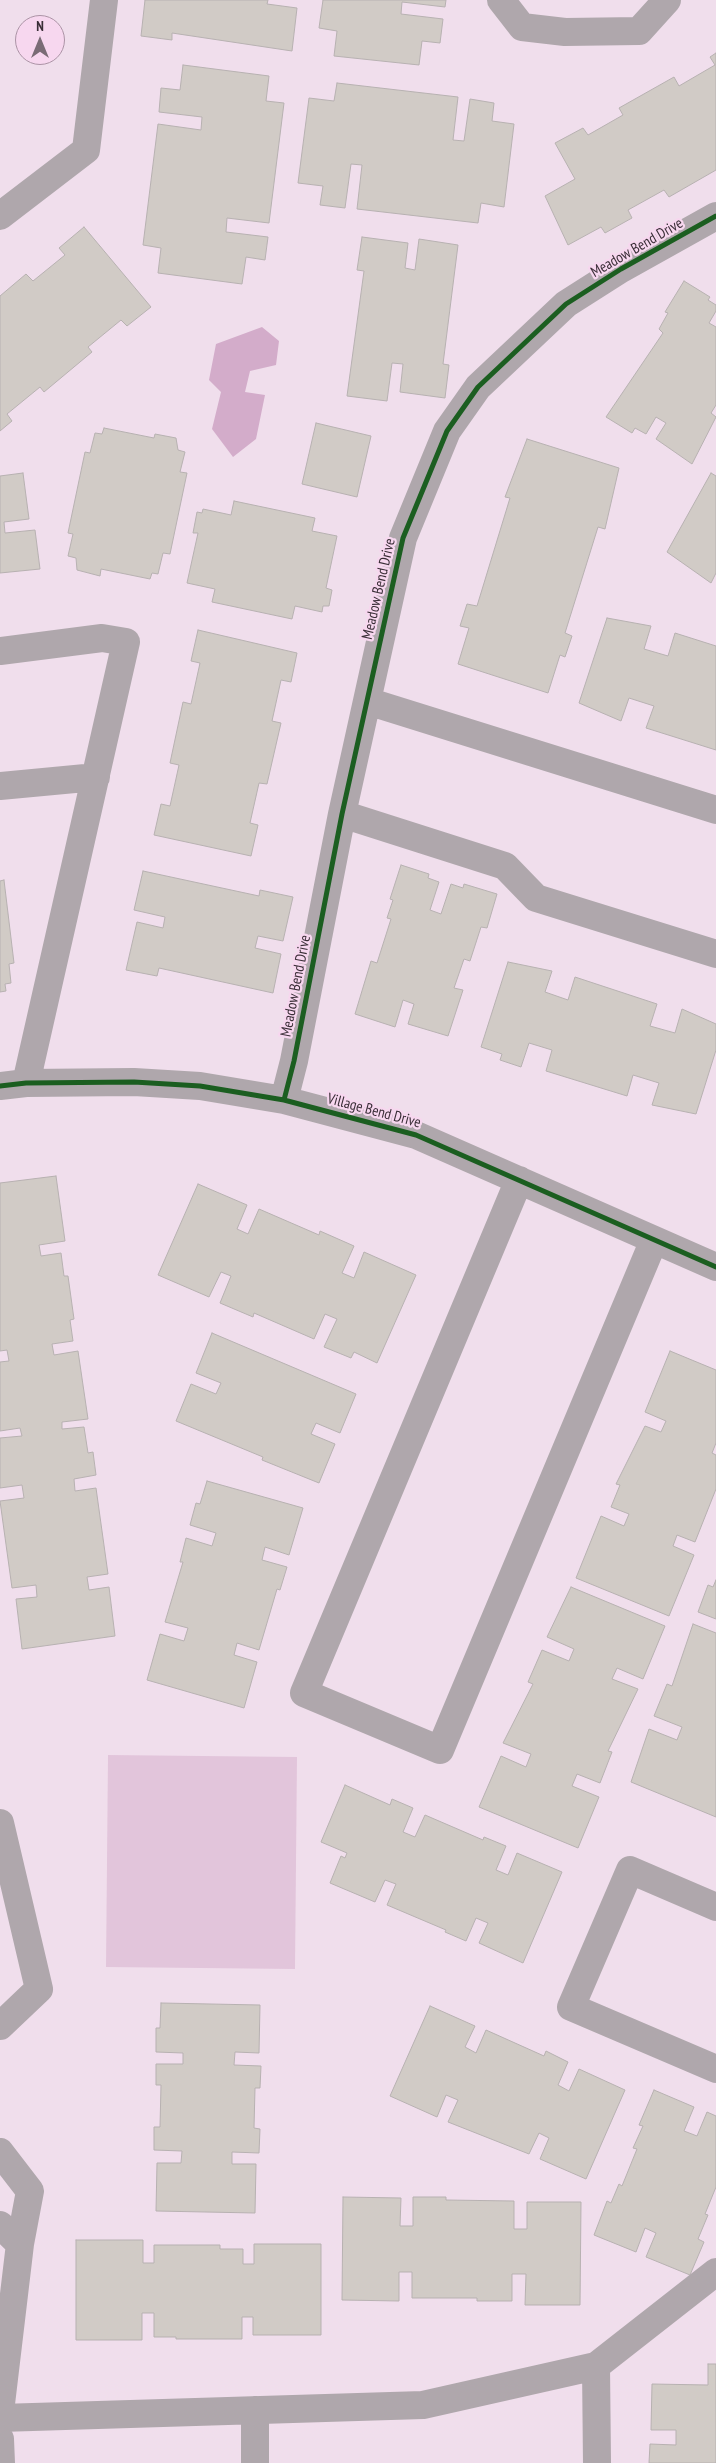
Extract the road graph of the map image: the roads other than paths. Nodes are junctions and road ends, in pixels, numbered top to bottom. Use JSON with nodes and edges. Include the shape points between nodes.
{"nodes":[{"id":1,"x":104,"y":0,"type":"edge"},
{"id":2,"x":501,"y":0,"type":"edge"},
{"id":3,"x":667,"y":0,"type":"edge"},
{"id":4,"x":0,"y":216,"type":"edge"},
{"id":5,"x":710,"y":227,"type":"edge"},
{"id":6,"x":0,"y":651,"type":"edge"},
{"id":7,"x":367,"y":701,"type":"junction"},
{"id":8,"x":96,"y":777,"type":"junction"},
{"id":9,"x":0,"y":786,"type":"edge"},
{"id":10,"x":716,"y":810,"type":"edge"},
{"id":11,"x":342,"y":814,"type":"junction"},
{"id":12,"x":716,"y":954,"type":"edge"},
{"id":13,"x":13,"y":1084,"type":"edge"},
{"id":14,"x":284,"y":1100,"type":"junction"},
{"id":15,"x":519,"y":1180,"type":"junction"},
{"id":16,"x":654,"y":1240,"type":"junction"},
{"id":17,"x":716,"y":1267,"type":"edge"},
{"id":18,"x":0,"y":1823,"type":"edge"},
{"id":19,"x":716,"y":1907,"type":"edge"},
{"id":20,"x":0,"y":2026,"type":"edge"},
{"id":21,"x":716,"y":2069,"type":"edge"},
{"id":22,"x":0,"y":2152,"type":"edge"},
{"id":23,"x":0,"y":2225,"type":"edge"},
{"id":24,"x":20,"y":2244,"type":"junction"},
{"id":25,"x":716,"y":2272,"type":"edge"},
{"id":26,"x":596,"y":2366,"type":"junction"},
{"id":27,"x":255,"y":2410,"type":"junction"},
{"id":28,"x":0,"y":2412,"type":"edge"},
{"id":29,"x":0,"y":2418,"type":"edge"},
{"id":30,"x":0,"y":2439,"type":"edge"},
{"id":31,"x":1,"y":2463,"type":"edge"},
{"id":32,"x":255,"y":2463,"type":"edge"},
{"id":33,"x":597,"y":2463,"type":"edge"}],
"edges":[{"from":1,"to":4,"type":"street","via":[[86,150]]},
{"from":2,"to":3,"type":"street","via":[[522,27],[565,32],[640,31]]},
{"from":5,"to":7,"type":"street","name":"Meadow Bend Drive","via":[[621,269],[566,304],[478,387],[447,431],[403,538]]},
{"from":6,"to":8,"type":"street","via":[[102,638],[126,642]]},
{"from":7,"to":10,"type":"street"},
{"from":7,"to":11,"type":"street","name":"Meadow Bend Drive"},
{"from":8,"to":9,"type":"street"},
{"from":8,"to":13,"type":"street"},
{"from":11,"to":12,"type":"street","via":[[506,866],[536,898]]},
{"from":11,"to":14,"type":"street","name":"Meadow Bend Drive"},
{"from":13,"to":14,"type":"street","name":"Village Bend Drive","via":[[134,1082],[200,1086]]},
{"from":14,"to":15,"type":"street","name":"Village Bend Drive","via":[[416,1135]]},
{"from":15,"to":16,"type":"street","name":"Village Bend Drive"},
{"from":15,"to":16,"type":"street","via":[[304,1693],[440,1750]]},
{"from":16,"to":17,"type":"street","name":"Village Bend Drive"},
{"from":18,"to":20,"type":"street","via":[[39,1989]]},
{"from":19,"to":21,"type":"street","via":[[630,1870],[571,2007]]},
{"from":22,"to":24,"type":"street","via":[[30,2192]]},
{"from":23,"to":24,"type":"street"},
{"from":24,"to":28,"type":"street"},
{"from":25,"to":26,"type":"street"},
{"from":26,"to":27,"type":"street","via":[[423,2405]]},
{"from":26,"to":33,"type":"street"},
{"from":27,"to":29,"type":"street"},
{"from":27,"to":32,"type":"street"},
{"from":30,"to":31,"type":"street"}]}
